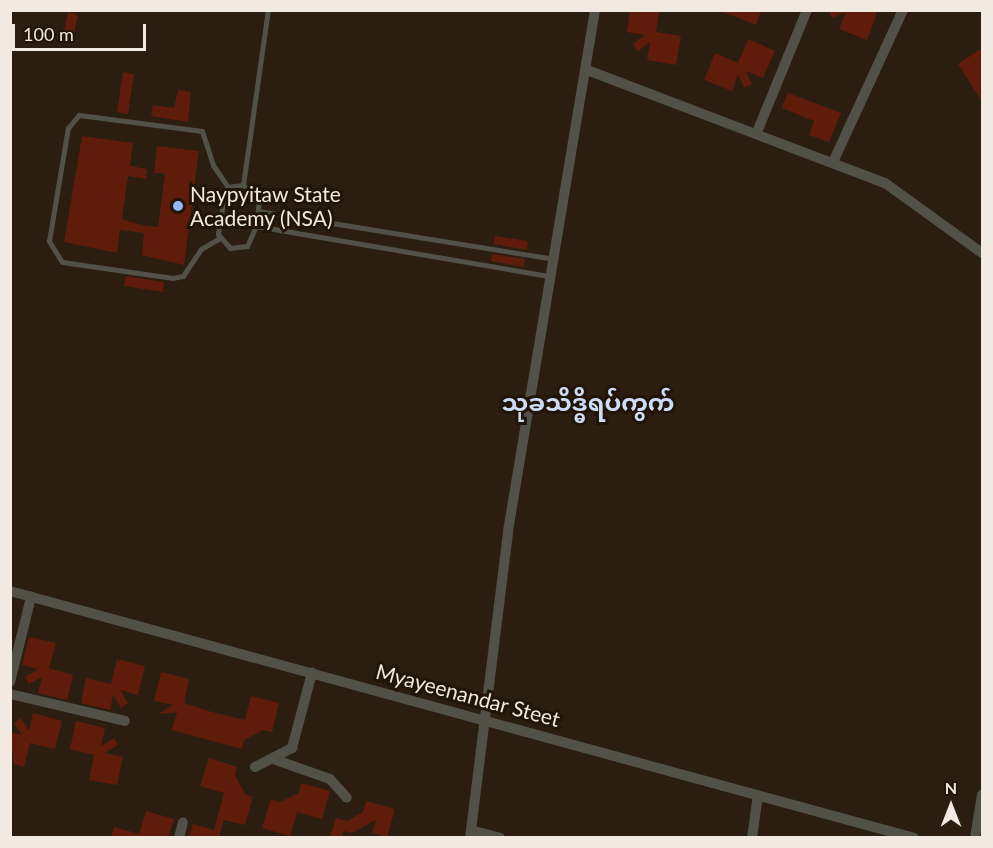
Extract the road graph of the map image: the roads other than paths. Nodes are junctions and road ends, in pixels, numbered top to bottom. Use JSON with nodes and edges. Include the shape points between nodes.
{"nodes":[{"id":1,"x":268,"y":10,"type":"edge"},
{"id":2,"x":595,"y":10,"type":"edge"},
{"id":3,"x":807,"y":10,"type":"edge"},
{"id":4,"x":903,"y":10,"type":"edge"},
{"id":5,"x":587,"y":70,"type":"junction"},
{"id":6,"x":758,"y":132,"type":"junction"},
{"id":7,"x":834,"y":160,"type":"junction"},
{"id":8,"x":243,"y":185,"type":"junction"},
{"id":9,"x":228,"y":187,"type":"junction"},
{"id":10,"x":258,"y":211,"type":"junction"},
{"id":11,"x":256,"y":226,"type":"junction"},
{"id":12,"x":220,"y":238,"type":"junction"},
{"id":13,"x":982,"y":253,"type":"edge"},
{"id":14,"x":555,"y":259,"type":"junction"},
{"id":15,"x":552,"y":276,"type":"junction"},
{"id":16,"x":10,"y":591,"type":"edge"},
{"id":17,"x":31,"y":597,"type":"junction"},
{"id":18,"x":312,"y":673,"type":"junction"},
{"id":19,"x":10,"y":682,"type":"edge"},
{"id":20,"x":10,"y":694,"type":"edge"},
{"id":21,"x":484,"y":720,"type":"junction"},
{"id":22,"x":125,"y":721,"type":"dead end"},
{"id":23,"x":276,"y":760,"type":"junction"},
{"id":24,"x":255,"y":767,"type":"dead end"},
{"id":25,"x":758,"y":795,"type":"junction"},
{"id":26,"x":982,"y":795,"type":"edge"},
{"id":27,"x":347,"y":798,"type":"dead end"},
{"id":28,"x":183,"y":822,"type":"dead end"},
{"id":29,"x":471,"y":834,"type":"edge"},
{"id":30,"x":178,"y":837,"type":"edge"},
{"id":31,"x":500,"y":837,"type":"edge"},
{"id":32,"x":752,"y":837,"type":"edge"},
{"id":33,"x":915,"y":837,"type":"edge"},
{"id":34,"x":975,"y":837,"type":"edge"}],
"edges":[{"from":1,"to":8,"type":"lane"},
{"from":2,"to":5,"type":"street"},
{"from":3,"to":6,"type":"street"},
{"from":4,"to":7,"type":"street"},
{"from":5,"to":6,"type":"street"},
{"from":5,"to":14,"type":"street"},
{"from":6,"to":7,"type":"street"},
{"from":7,"to":13,"type":"street","via":[[885,183]]},
{"from":8,"to":9,"type":"lane"},
{"from":8,"to":10,"type":"lane","via":[[259,198]]},
{"from":9,"to":12,"type":"lane"},
{"from":9,"to":12,"type":"lane","via":[[213,165],[202,131],[79,115],[68,128],[49,242],[62,262],[173,278],[183,276],[201,249]]},
{"from":10,"to":11,"type":"lane"},
{"from":10,"to":14,"type":"lane"},
{"from":11,"to":12,"type":"lane","via":[[252,240],[241,248],[224,246]]},
{"from":11,"to":15,"type":"lane"},
{"from":14,"to":15,"type":"street"},
{"from":15,"to":21,"type":"street","via":[[508,531]]},
{"from":16,"to":17,"type":"street","name":"Myayeenandar Steet"},
{"from":17,"to":18,"type":"street","name":"Myayeenandar Steet"},
{"from":17,"to":19,"type":"street"},
{"from":18,"to":21,"type":"street","name":"Myayeenandar Steet"},
{"from":18,"to":23,"type":"street","via":[[297,738]]},
{"from":20,"to":22,"type":"street"},
{"from":21,"to":25,"type":"street","name":"Myayeenandar Steet"},
{"from":21,"to":29,"type":"street"},
{"from":23,"to":24,"type":"street"},
{"from":23,"to":27,"type":"street","via":[[330,779]]},
{"from":25,"to":32,"type":"street"},
{"from":25,"to":33,"type":"street","name":"Myayeenandar Steet"},
{"from":26,"to":34,"type":"street"},
{"from":28,"to":30,"type":"street"},
{"from":29,"to":31,"type":"street"}]}
